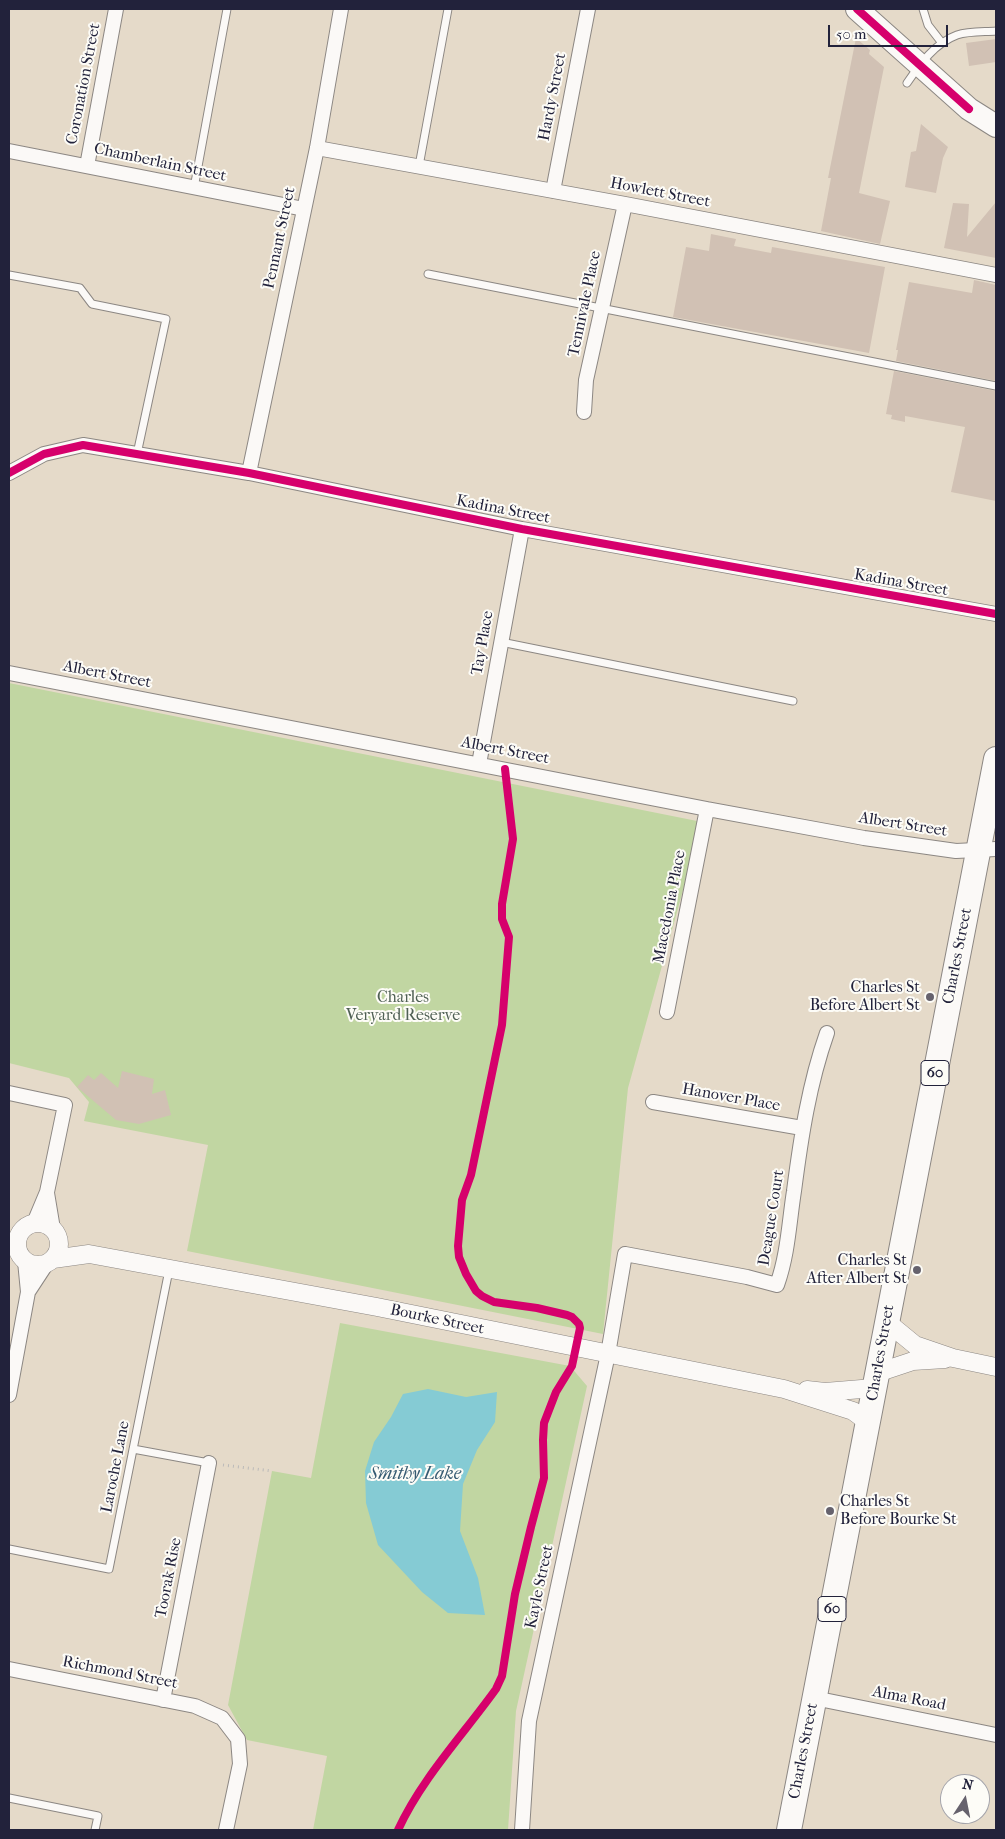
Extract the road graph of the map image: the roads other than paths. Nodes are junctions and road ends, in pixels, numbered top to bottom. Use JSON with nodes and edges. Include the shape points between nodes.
{"nodes":[{"id":1,"x":116,"y":9,"type":"edge"},
{"id":2,"x":227,"y":9,"type":"edge"},
{"id":3,"x":341,"y":9,"type":"edge"},
{"id":4,"x":448,"y":9,"type":"edge"},
{"id":5,"x":588,"y":9,"type":"edge"},
{"id":6,"x":857,"y":9,"type":"edge"},
{"id":7,"x":923,"y":9,"type":"edge"},
{"id":8,"x":996,"y":31,"type":"edge"},
{"id":9,"x":942,"y":43,"type":"junction"},
{"id":10,"x":920,"y":64,"type":"junction"},
{"id":11,"x":907,"y":83,"type":"dead end"},
{"id":12,"x":969,"y":109,"type":"junction"},
{"id":13,"x":996,"y":126,"type":"edge"},
{"id":14,"x":996,"y":144,"type":"edge"},
{"id":15,"x":316,"y":148,"type":"junction"},
{"id":16,"x":9,"y":151,"type":"edge"},
{"id":17,"x":87,"y":166,"type":"junction"},
{"id":18,"x":419,"y":166,"type":"junction"},
{"id":19,"x":194,"y":188,"type":"junction"},
{"id":20,"x":553,"y":191,"type":"junction"},
{"id":21,"x":625,"y":204,"type":"junction"},
{"id":22,"x":304,"y":209,"type":"junction"},
{"id":23,"x":428,"y":274,"type":"dead end"},
{"id":24,"x":996,"y":274,"type":"edge"},
{"id":25,"x":9,"y":275,"type":"edge"},
{"id":26,"x":601,"y":310,"type":"junction"},
{"id":27,"x":996,"y":386,"type":"edge"},
{"id":28,"x":584,"y":412,"type":"dead end"},
{"id":29,"x":137,"y":454,"type":"junction"},
{"id":30,"x":9,"y":472,"type":"edge"},
{"id":31,"x":249,"y":473,"type":"junction"},
{"id":32,"x":522,"y":529,"type":"junction"},
{"id":33,"x":996,"y":614,"type":"edge"},
{"id":34,"x":501,"y":642,"type":"junction"},
{"id":35,"x":9,"y":674,"type":"edge"},
{"id":36,"x":794,"y":702,"type":"dead end"},
{"id":37,"x":996,"y":759,"type":"edge"},
{"id":38,"x":478,"y":764,"type":"junction"},
{"id":39,"x":707,"y":810,"type":"junction"},
{"id":40,"x":987,"y":850,"type":"edge"},
{"id":41,"x":667,"y":1012,"type":"dead end"},
{"id":42,"x":827,"y":1033,"type":"dead end"},
{"id":43,"x":9,"y":1093,"type":"edge"},
{"id":44,"x":653,"y":1102,"type":"dead end"},
{"id":45,"x":802,"y":1128,"type":"junction"},
{"id":46,"x":47,"y":1192,"type":"junction"},
{"id":47,"x":21,"y":1228,"type":"edge"},
{"id":48,"x":55,"y":1231,"type":"junction"},
{"id":49,"x":18,"y":1254,"type":"edge"},
{"id":50,"x":89,"y":1254,"type":"junction"},
{"id":51,"x":50,"y":1261,"type":"junction"},
{"id":52,"x":169,"y":1269,"type":"junction"},
{"id":53,"x":28,"y":1292,"type":"junction"},
{"id":54,"x":887,"y":1322,"type":"junction"},
{"id":55,"x":608,"y":1354,"type":"junction"},
{"id":56,"x":953,"y":1358,"type":"junction"},
{"id":57,"x":12,"y":1361,"type":"edge"},
{"id":58,"x":996,"y":1367,"type":"edge"},
{"id":59,"x":876,"y":1380,"type":"junction"},
{"id":60,"x":784,"y":1389,"type":"junction"},
{"id":61,"x":9,"y":1395,"type":"edge"},
{"id":62,"x":869,"y":1423,"type":"junction"},
{"id":63,"x":133,"y":1449,"type":"junction"},
{"id":64,"x":209,"y":1464,"type":"joint"},
{"id":65,"x":9,"y":1549,"type":"edge"},
{"id":66,"x":9,"y":1669,"type":"edge"},
{"id":67,"x":814,"y":1698,"type":"junction"},
{"id":68,"x":163,"y":1700,"type":"junction"},
{"id":69,"x":996,"y":1735,"type":"edge"},
{"id":70,"x":9,"y":1798,"type":"edge"},
{"id":71,"x":95,"y":1830,"type":"edge"},
{"id":72,"x":226,"y":1830,"type":"edge"},
{"id":73,"x":522,"y":1830,"type":"edge"},
{"id":74,"x":789,"y":1830,"type":"edge"}],
"edges":[{"from":1,"to":17,"type":"street","name":"Coronation Street"},
{"from":2,"to":19,"type":"lane"},
{"from":3,"to":15,"type":"street","name":"Pennant Street"},
{"from":4,"to":18,"type":"lane"},
{"from":5,"to":20,"type":"street","name":"Hardy Street"},
{"from":6,"to":10,"type":"main road"},
{"from":7,"to":9,"type":"lane","via":[[928,25]]},
{"from":8,"to":9,"type":"lane","via":[[958,35]]},
{"from":9,"to":10,"type":"lane"},
{"from":10,"to":11,"type":"lane"},
{"from":10,"to":12,"type":"main road"},
{"from":12,"to":13,"type":"main road"},
{"from":12,"to":14,"type":"main road"},
{"from":15,"to":18,"type":"street","name":"Howlett Street"},
{"from":15,"to":22,"type":"street","name":"Pennant Street"},
{"from":16,"to":17,"type":"street","name":"Chamberlain Street"},
{"from":17,"to":19,"type":"street","name":"Chamberlain Street"},
{"from":18,"to":20,"type":"street","name":"Howlett Street"},
{"from":19,"to":22,"type":"street","name":"Chamberlain Street"},
{"from":20,"to":21,"type":"street","name":"Howlett Street"},
{"from":21,"to":24,"type":"street","name":"Howlett Street"},
{"from":21,"to":26,"type":"street","name":"Tennivale Place"},
{"from":22,"to":31,"type":"street","name":"Pennant Street"},
{"from":23,"to":26,"type":"lane"},
{"from":25,"to":29,"type":"lane","via":[[80,288],[92,304],[166,319]]},
{"from":26,"to":27,"type":"lane"},
{"from":26,"to":28,"type":"street","name":"Tennivale Place","via":[[586,380]]},
{"from":29,"to":30,"type":"street","name":"Kadina Street","via":[[83,445],[44,454]]},
{"from":29,"to":31,"type":"street","name":"Kadina Street"},
{"from":31,"to":32,"type":"street","name":"Kadina Street"},
{"from":32,"to":33,"type":"street","name":"Kadina Street"},
{"from":32,"to":34,"type":"street","name":"Tay Place"},
{"from":34,"to":36,"type":"lane"},
{"from":34,"to":38,"type":"street","name":"Tay Place"},
{"from":35,"to":38,"type":"street","name":"Albert Street"},
{"from":37,"to":40,"type":"highway","name":"Charles Street","number":"60"},
{"from":38,"to":39,"type":"street","name":"Albert Street"},
{"from":39,"to":40,"type":"street","name":"Albert Street","via":[[884,841],[956,851]]},
{"from":39,"to":41,"type":"street","name":"Macedonia Place"},
{"from":40,"to":54,"type":"highway","name":"Charles Street","number":"60"},
{"from":42,"to":45,"type":"street","name":"Deague Court"},
{"from":43,"to":46,"type":"street","via":[[65,1104]]},
{"from":44,"to":45,"type":"street","name":"Hanover Place"},
{"from":45,"to":55,"type":"street","name":"Deague Court","via":[[787,1249],[777,1285],[625,1254]]},
{"from":46,"to":47,"type":"street"},
{"from":46,"to":48,"type":"street"},
{"from":47,"to":48,"type":"street","via":[[47,1225]]},
{"from":47,"to":49,"type":"street"},
{"from":48,"to":50,"type":"street","name":"Bourke Street"},
{"from":48,"to":51,"type":"street","via":[[59,1247]]},
{"from":49,"to":51,"type":"street","via":[[36,1265]]},
{"from":49,"to":53,"type":"street"},
{"from":50,"to":51,"type":"street","name":"Bourke Street"},
{"from":50,"to":52,"type":"street","name":"Bourke Street"},
{"from":51,"to":53,"type":"street"},
{"from":52,"to":55,"type":"street","name":"Bourke Street"},
{"from":52,"to":63,"type":"lane","name":"Laroche Lane"},
{"from":53,"to":57,"type":"street"},
{"from":54,"to":56,"type":"street","via":[[915,1345]]},
{"from":54,"to":59,"type":"highway","name":"Charles Street","number":"60"},
{"from":55,"to":60,"type":"street","name":"Bourke Street"},
{"from":55,"to":73,"type":"street","name":"Kayle Street","via":[[529,1721]]},
{"from":56,"to":58,"type":"street"},
{"from":56,"to":59,"type":"street","name":"Bourke Street","via":[[912,1361]]},
{"from":57,"to":61,"type":"street"},
{"from":59,"to":60,"type":"street","name":"Bourke Street","via":[[825,1392]]},
{"from":59,"to":62,"type":"highway","name":"Charles Street","number":"60"},
{"from":60,"to":62,"type":"street","name":"Bourke Street","via":[[853,1412]]},
{"from":62,"to":67,"type":"highway","name":"Charles Street","number":"60"},
{"from":63,"to":64,"type":"lane"},
{"from":63,"to":65,"type":"lane","name":"Laroche Lane","via":[[110,1569]]},
{"from":64,"to":68,"type":"street","name":"Toorak Rise"},
{"from":66,"to":68,"type":"street","name":"Richmond Street"},
{"from":67,"to":69,"type":"street","name":"Alma Road"},
{"from":67,"to":74,"type":"highway","name":"Charles Street","number":"60"},
{"from":68,"to":72,"type":"street","name":"Richmond Street","via":[[195,1706],[222,1718],[238,1739],[240,1764]]},
{"from":70,"to":71,"type":"lane","via":[[98,1816]]}]}
